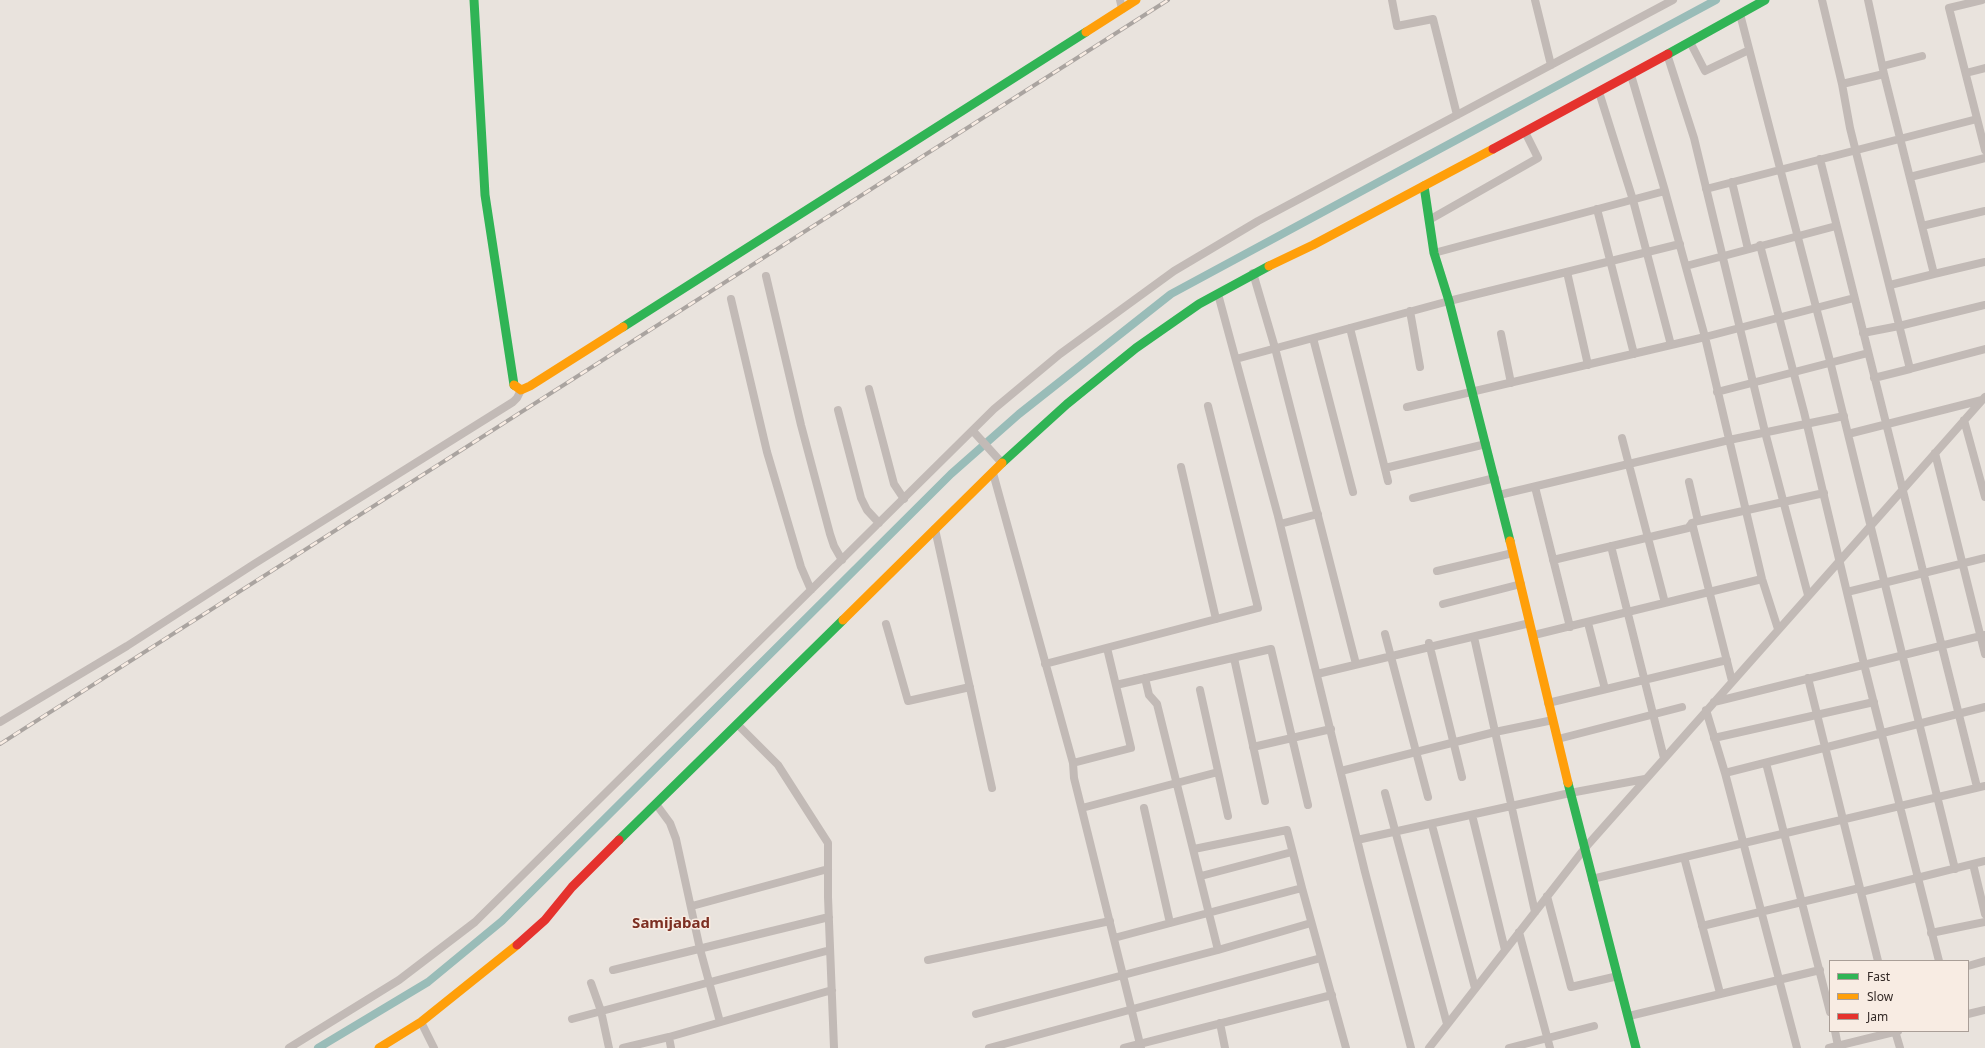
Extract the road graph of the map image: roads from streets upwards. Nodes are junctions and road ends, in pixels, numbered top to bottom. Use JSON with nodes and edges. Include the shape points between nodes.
{"nodes":[{"id":1,"x":474,"y":0,"type":"edge"},
{"id":2,"x":1136,"y":0,"type":"edge"},
{"id":3,"x":1392,"y":0,"type":"edge"},
{"id":4,"x":1535,"y":0,"type":"edge"},
{"id":5,"x":1673,"y":0,"type":"edge"},
{"id":6,"x":1765,"y":0,"type":"edge"},
{"id":7,"x":1822,"y":0,"type":"edge"},
{"id":8,"x":1868,"y":0,"type":"edge"},
{"id":9,"x":1982,"y":0,"type":"edge"},
{"id":10,"x":1121,"y":4,"type":"edge"},
{"id":11,"x":1740,"y":14,"type":"junction"},
{"id":12,"x":1690,"y":42,"type":"junction"},
{"id":13,"x":1749,"y":50,"type":"junction"},
{"id":14,"x":1667,"y":54,"type":"junction"},
{"id":15,"x":1922,"y":56,"type":"dead end"},
{"id":16,"x":1551,"y":65,"type":"junction"},
{"id":17,"x":1985,"y":68,"type":"edge"},
{"id":18,"x":1884,"y":70,"type":"junction"},
{"id":19,"x":1966,"y":73,"type":"junction"},
{"id":20,"x":1631,"y":75,"type":"junction"},
{"id":21,"x":1842,"y":84,"type":"junction"},
{"id":22,"x":1599,"y":92,"type":"junction"},
{"id":23,"x":1458,"y":115,"type":"junction"},
{"id":24,"x":1977,"y":119,"type":"junction"},
{"id":25,"x":1525,"y":132,"type":"junction"},
{"id":26,"x":1901,"y":139,"type":"junction"},
{"id":27,"x":1856,"y":150,"type":"junction"},
{"id":28,"x":1985,"y":150,"type":"edge"},
{"id":29,"x":1985,"y":158,"type":"edge"},
{"id":30,"x":1820,"y":159,"type":"junction"},
{"id":31,"x":1780,"y":169,"type":"junction"},
{"id":32,"x":1910,"y":177,"type":"junction"},
{"id":33,"x":1732,"y":182,"type":"junction"},
{"id":34,"x":1424,"y":186,"type":"junction"},
{"id":35,"x":1706,"y":189,"type":"junction"},
{"id":36,"x":1665,"y":191,"type":"junction"},
{"id":37,"x":1633,"y":200,"type":"junction"},
{"id":38,"x":1597,"y":209,"type":"junction"},
{"id":39,"x":1985,"y":211,"type":"edge"},
{"id":40,"x":1429,"y":220,"type":"junction"},
{"id":41,"x":1836,"y":226,"type":"junction"},
{"id":42,"x":1922,"y":226,"type":"junction"},
{"id":43,"x":1797,"y":236,"type":"junction"},
{"id":44,"x":1680,"y":244,"type":"junction"},
{"id":45,"x":1760,"y":245,"type":"junction"},
{"id":46,"x":1748,"y":249,"type":"junction"},
{"id":47,"x":1647,"y":252,"type":"junction"},
{"id":48,"x":1434,"y":253,"type":"junction"},
{"id":49,"x":1722,"y":256,"type":"junction"},
{"id":50,"x":1610,"y":262,"type":"junction"},
{"id":51,"x":1985,"y":262,"type":"edge"},
{"id":52,"x":1686,"y":266,"type":"junction"},
{"id":53,"x":1567,"y":272,"type":"junction"},
{"id":54,"x":1253,"y":273,"type":"junction"},
{"id":55,"x":1934,"y":274,"type":"junction"},
{"id":56,"x":766,"y":276,"type":"dead end"},
{"id":57,"x":1890,"y":285,"type":"junction"},
{"id":58,"x":1218,"y":294,"type":"junction"},
{"id":59,"x":1854,"y":298,"type":"junction"},
{"id":60,"x":731,"y":299,"type":"dead end"},
{"id":61,"x":1449,"y":301,"type":"junction"},
{"id":62,"x":1985,"y":305,"type":"edge"},
{"id":63,"x":1816,"y":308,"type":"junction"},
{"id":64,"x":1410,"y":311,"type":"junction"},
{"id":65,"x":1779,"y":317,"type":"junction"},
{"id":66,"x":1899,"y":326,"type":"junction"},
{"id":67,"x":1350,"y":328,"type":"junction"},
{"id":68,"x":1739,"y":328,"type":"junction"},
{"id":69,"x":1863,"y":333,"type":"junction"},
{"id":70,"x":1501,"y":334,"type":"dead end"},
{"id":71,"x":1705,"y":337,"type":"junction"},
{"id":72,"x":1313,"y":338,"type":"junction"},
{"id":73,"x":1671,"y":345,"type":"junction"},
{"id":74,"x":1275,"y":348,"type":"junction"},
{"id":75,"x":1985,"y":349,"type":"edge"},
{"id":76,"x":1868,"y":353,"type":"junction"},
{"id":77,"x":1634,"y":354,"type":"junction"},
{"id":78,"x":1236,"y":359,"type":"junction"},
{"id":79,"x":1830,"y":361,"type":"junction"},
{"id":80,"x":1588,"y":365,"type":"junction"},
{"id":81,"x":1420,"y":367,"type":"dead end"},
{"id":82,"x":1910,"y":369,"type":"junction"},
{"id":83,"x":1793,"y":371,"type":"junction"},
{"id":84,"x":1874,"y":378,"type":"junction"},
{"id":85,"x":1754,"y":382,"type":"junction"},
{"id":86,"x":1511,"y":383,"type":"junction"},
{"id":87,"x":869,"y":389,"type":"dead end"},
{"id":88,"x":521,"y":390,"type":"junction"},
{"id":89,"x":1473,"y":392,"type":"junction"},
{"id":90,"x":1717,"y":392,"type":"junction"},
{"id":91,"x":1983,"y":399,"type":"edge"},
{"id":92,"x":1208,"y":406,"type":"dead end"},
{"id":93,"x":1407,"y":407,"type":"dead end"},
{"id":94,"x":838,"y":410,"type":"dead end"},
{"id":95,"x":1844,"y":416,"type":"junction"},
{"id":96,"x":1964,"y":420,"type":"junction"},
{"id":97,"x":1807,"y":424,"type":"junction"},
{"id":98,"x":1886,"y":425,"type":"junction"},
{"id":99,"x":974,"y":432,"type":"junction"},
{"id":100,"x":1765,"y":432,"type":"junction"},
{"id":101,"x":1848,"y":434,"type":"junction"},
{"id":102,"x":1622,"y":438,"type":"dead end"},
{"id":103,"x":1729,"y":440,"type":"junction"},
{"id":104,"x":1486,"y":444,"type":"junction"},
{"id":105,"x":1935,"y":453,"type":"junction"},
{"id":106,"x":1002,"y":463,"type":"junction"},
{"id":107,"x":1629,"y":465,"type":"junction"},
{"id":108,"x":1181,"y":467,"type":"dead end"},
{"id":109,"x":1385,"y":468,"type":"junction"},
{"id":110,"x":993,"y":473,"type":"junction"},
{"id":111,"x":1495,"y":478,"type":"junction"},
{"id":112,"x":1388,"y":481,"type":"dead end"},
{"id":113,"x":1689,"y":482,"type":"dead end"},
{"id":114,"x":1535,"y":487,"type":"junction"},
{"id":115,"x":1902,"y":490,"type":"junction"},
{"id":116,"x":1353,"y":492,"type":"dead end"},
{"id":117,"x":1824,"y":493,"type":"junction"},
{"id":118,"x":1499,"y":495,"type":"junction"},
{"id":119,"x":1985,"y":497,"type":"edge"},
{"id":120,"x":1414,"y":498,"type":"dead end"},
{"id":121,"x":904,"y":499,"type":"junction"},
{"id":122,"x":1782,"y":502,"type":"junction"},
{"id":123,"x":1745,"y":510,"type":"junction"},
{"id":124,"x":1318,"y":514,"type":"junction"},
{"id":125,"x":1695,"y":522,"type":"junction"},
{"id":126,"x":879,"y":523,"type":"junction"},
{"id":127,"x":1280,"y":524,"type":"junction"},
{"id":128,"x":1870,"y":525,"type":"junction"},
{"id":129,"x":935,"y":529,"type":"junction"},
{"id":130,"x":1649,"y":536,"type":"junction"},
{"id":131,"x":1610,"y":546,"type":"junction"},
{"id":132,"x":1513,"y":553,"type":"junction"},
{"id":133,"x":1985,"y":558,"type":"edge"},
{"id":134,"x":842,"y":560,"type":"junction"},
{"id":135,"x":1553,"y":560,"type":"junction"},
{"id":136,"x":1840,"y":560,"type":"junction"},
{"id":137,"x":1962,"y":564,"type":"junction"},
{"id":138,"x":1437,"y":571,"type":"dead end"},
{"id":139,"x":1924,"y":573,"type":"junction"},
{"id":140,"x":1762,"y":579,"type":"junction"},
{"id":141,"x":1884,"y":583,"type":"junction"},
{"id":142,"x":1521,"y":584,"type":"junction"},
{"id":143,"x":811,"y":590,"type":"junction"},
{"id":144,"x":1710,"y":592,"type":"junction"},
{"id":145,"x":1847,"y":592,"type":"junction"},
{"id":146,"x":1808,"y":595,"type":"junction"},
{"id":147,"x":1665,"y":603,"type":"junction"},
{"id":148,"x":1443,"y":604,"type":"dead end"},
{"id":149,"x":1628,"y":613,"type":"junction"},
{"id":150,"x":1216,"y":619,"type":"junction"},
{"id":151,"x":1530,"y":623,"type":"junction"},
{"id":152,"x":1588,"y":623,"type":"junction"},
{"id":153,"x":886,"y":624,"type":"dead end"},
{"id":154,"x":1570,"y":627,"type":"junction"},
{"id":155,"x":1778,"y":629,"type":"junction"},
{"id":156,"x":1384,"y":634,"type":"dead end"},
{"id":157,"x":1534,"y":636,"type":"junction"},
{"id":158,"x":1983,"y":636,"type":"edge"},
{"id":159,"x":1474,"y":637,"type":"junction"},
{"id":160,"x":1430,"y":645,"type":"junction"},
{"id":161,"x":1942,"y":646,"type":"junction"},
{"id":162,"x":1107,"y":648,"type":"junction"},
{"id":163,"x":1985,"y":654,"type":"edge"},
{"id":164,"x":1902,"y":655,"type":"junction"},
{"id":165,"x":1390,"y":656,"type":"junction"},
{"id":166,"x":1234,"y":658,"type":"junction"},
{"id":167,"x":1727,"y":660,"type":"junction"},
{"id":168,"x":1046,"y":664,"type":"junction"},
{"id":169,"x":1356,"y":664,"type":"junction"},
{"id":170,"x":1864,"y":664,"type":"junction"},
{"id":171,"x":1317,"y":674,"type":"junction"},
{"id":172,"x":1145,"y":678,"type":"junction"},
{"id":173,"x":1808,"y":678,"type":"junction"},
{"id":174,"x":1644,"y":680,"type":"junction"},
{"id":175,"x":1732,"y":681,"type":"junction"},
{"id":176,"x":1116,"y":685,"type":"junction"},
{"id":177,"x":970,"y":687,"type":"junction"},
{"id":178,"x":1605,"y":689,"type":"junction"},
{"id":179,"x":1200,"y":690,"type":"dead end"},
{"id":180,"x":1713,"y":702,"type":"junction"},
{"id":181,"x":1874,"y":702,"type":"junction"},
{"id":182,"x":1548,"y":703,"type":"junction"},
{"id":183,"x":1682,"y":707,"type":"dead end"},
{"id":184,"x":1985,"y":707,"type":"edge"},
{"id":185,"x":1706,"y":710,"type":"junction"},
{"id":186,"x":1959,"y":714,"type":"junction"},
{"id":187,"x":1653,"y":715,"type":"junction"},
{"id":188,"x":1817,"y":715,"type":"junction"},
{"id":189,"x":1553,"y":720,"type":"junction"},
{"id":190,"x":0,"y":722,"type":"edge"},
{"id":191,"x":737,"y":724,"type":"junction"},
{"id":192,"x":1919,"y":724,"type":"junction"},
{"id":193,"x":1331,"y":729,"type":"junction"},
{"id":194,"x":1495,"y":732,"type":"junction"},
{"id":195,"x":1881,"y":734,"type":"junction"},
{"id":196,"x":1291,"y":738,"type":"junction"},
{"id":197,"x":1714,"y":738,"type":"junction"},
{"id":198,"x":1558,"y":739,"type":"junction"},
{"id":199,"x":1454,"y":742,"type":"junction"},
{"id":200,"x":1253,"y":747,"type":"junction"},
{"id":201,"x":1825,"y":748,"type":"junction"},
{"id":202,"x":1416,"y":752,"type":"junction"},
{"id":203,"x":1664,"y":758,"type":"junction"},
{"id":204,"x":1073,"y":762,"type":"junction"},
{"id":205,"x":1766,"y":763,"type":"junction"},
{"id":206,"x":1341,"y":771,"type":"junction"},
{"id":207,"x":1218,"y":772,"type":"junction"},
{"id":208,"x":1725,"y":773,"type":"junction"},
{"id":209,"x":1462,"y":777,"type":"dead end"},
{"id":210,"x":1646,"y":779,"type":"junction"},
{"id":211,"x":1177,"y":782,"type":"junction"},
{"id":212,"x":1981,"y":786,"type":"edge"},
{"id":213,"x":992,"y":788,"type":"dead end"},
{"id":214,"x":1385,"y":793,"type":"dead end"},
{"id":215,"x":1570,"y":793,"type":"junction"},
{"id":216,"x":1428,"y":797,"type":"dead end"},
{"id":217,"x":1937,"y":797,"type":"junction"},
{"id":218,"x":1265,"y":801,"type":"dead end"},
{"id":219,"x":656,"y":804,"type":"junction"},
{"id":220,"x":1308,"y":805,"type":"dead end"},
{"id":221,"x":1511,"y":806,"type":"junction"},
{"id":222,"x":1901,"y":806,"type":"junction"},
{"id":223,"x":1082,"y":808,"type":"junction"},
{"id":224,"x":1144,"y":808,"type":"dead end"},
{"id":225,"x":1228,"y":816,"type":"dead end"},
{"id":226,"x":1473,"y":819,"type":"dead end"},
{"id":227,"x":1843,"y":819,"type":"junction"},
{"id":228,"x":1433,"y":829,"type":"dead end"},
{"id":229,"x":1395,"y":831,"type":"junction"},
{"id":230,"x":1785,"y":833,"type":"junction"},
{"id":231,"x":1357,"y":840,"type":"junction"},
{"id":232,"x":1742,"y":843,"type":"junction"},
{"id":233,"x":1585,"y":848,"type":"junction"},
{"id":234,"x":1194,"y":849,"type":"junction"},
{"id":235,"x":1292,"y":852,"type":"junction"},
{"id":236,"x":1684,"y":857,"type":"junction"},
{"id":237,"x":1985,"y":861,"type":"edge"},
{"id":238,"x":1973,"y":864,"type":"junction"},
{"id":239,"x":828,"y":869,"type":"junction"},
{"id":240,"x":1955,"y":869,"type":"junction"},
{"id":241,"x":1201,"y":876,"type":"junction"},
{"id":242,"x":1592,"y":878,"type":"junction"},
{"id":243,"x":1918,"y":878,"type":"junction"},
{"id":244,"x":1302,"y":888,"type":"junction"},
{"id":245,"x":1860,"y":890,"type":"junction"},
{"id":246,"x":1547,"y":896,"type":"junction"},
{"id":247,"x":1803,"y":902,"type":"junction"},
{"id":248,"x":692,"y":906,"type":"junction"},
{"id":249,"x":1985,"y":910,"type":"edge"},
{"id":250,"x":1760,"y":911,"type":"junction"},
{"id":251,"x":1535,"y":912,"type":"junction"},
{"id":252,"x":1210,"y":913,"type":"junction"},
{"id":253,"x":829,"y":917,"type":"junction"},
{"id":254,"x":1110,"y":921,"type":"junction"},
{"id":255,"x":1985,"y":922,"type":"edge"},
{"id":256,"x":1170,"y":923,"type":"junction"},
{"id":257,"x":1311,"y":923,"type":"junction"},
{"id":258,"x":1702,"y":926,"type":"junction"},
{"id":259,"x":1519,"y":932,"type":"junction"},
{"id":260,"x":1931,"y":933,"type":"junction"},
{"id":261,"x":1114,"y":938,"type":"junction"},
{"id":262,"x":700,"y":949,"type":"junction"},
{"id":263,"x":830,"y":950,"type":"junction"},
{"id":264,"x":1218,"y":950,"type":"junction"},
{"id":265,"x":1505,"y":950,"type":"junction"},
{"id":266,"x":1321,"y":958,"type":"junction"},
{"id":267,"x":928,"y":960,"type":"dead end"},
{"id":268,"x":1878,"y":960,"type":"edge"},
{"id":269,"x":1939,"y":960,"type":"edge"},
{"id":270,"x":1985,"y":961,"type":"edge"},
{"id":271,"x":1969,"y":966,"type":"edge"},
{"id":272,"x":613,"y":970,"type":"dead end"},
{"id":273,"x":1820,"y":970,"type":"junction"},
{"id":274,"x":1123,"y":975,"type":"junction"},
{"id":275,"x":1618,"y":976,"type":"junction"},
{"id":276,"x":1778,"y":979,"type":"junction"},
{"id":277,"x":709,"y":982,"type":"junction"},
{"id":278,"x":591,"y":983,"type":"dead end"},
{"id":279,"x":1475,"y":988,"type":"junction"},
{"id":280,"x":832,"y":990,"type":"junction"},
{"id":281,"x":1720,"y":993,"type":"junction"},
{"id":282,"x":1332,"y":995,"type":"junction"},
{"id":283,"x":1829,"y":1003,"type":"edge"},
{"id":284,"x":601,"y":1010,"type":"junction"},
{"id":285,"x":1132,"y":1010,"type":"junction"},
{"id":286,"x":1985,"y":1010,"type":"edge"},
{"id":287,"x":976,"y":1014,"type":"dead end"},
{"id":288,"x":1969,"y":1014,"type":"edge"},
{"id":289,"x":1629,"y":1016,"type":"junction"},
{"id":290,"x":572,"y":1019,"type":"dead end"},
{"id":291,"x":421,"y":1022,"type":"junction"},
{"id":292,"x":720,"y":1022,"type":"junction"},
{"id":293,"x":1220,"y":1023,"type":"junction"},
{"id":294,"x":1447,"y":1024,"type":"junction"},
{"id":295,"x":1594,"y":1026,"type":"dead end"},
{"id":296,"x":1835,"y":1032,"type":"edge"},
{"id":297,"x":1893,"y":1032,"type":"edge"},
{"id":298,"x":1896,"y":1032,"type":"edge"},
{"id":299,"x":669,"y":1037,"type":"junction"},
{"id":300,"x":1547,"y":1038,"type":"junction"},
{"id":301,"x":1856,"y":1045,"type":"edge"},
{"id":302,"x":1140,"y":1046,"type":"edge"},
{"id":303,"x":1838,"y":1046,"type":"junction"},
{"id":304,"x":289,"y":1048,"type":"edge"},
{"id":305,"x":379,"y":1048,"type":"edge"},
{"id":306,"x":434,"y":1048,"type":"edge"},
{"id":307,"x":609,"y":1048,"type":"edge"},
{"id":308,"x":623,"y":1048,"type":"edge"},
{"id":309,"x":672,"y":1048,"type":"edge"},
{"id":310,"x":834,"y":1048,"type":"edge"},
{"id":311,"x":989,"y":1048,"type":"edge"},
{"id":312,"x":1124,"y":1048,"type":"edge"},
{"id":313,"x":1225,"y":1048,"type":"edge"},
{"id":314,"x":1346,"y":1048,"type":"edge"},
{"id":315,"x":1411,"y":1048,"type":"edge"},
{"id":316,"x":1428,"y":1048,"type":"edge"},
{"id":317,"x":1509,"y":1048,"type":"edge"},
{"id":318,"x":1550,"y":1048,"type":"edge"},
{"id":319,"x":1636,"y":1048,"type":"edge"},
{"id":320,"x":1796,"y":1048,"type":"edge"},
{"id":321,"x":1829,"y":1048,"type":"edge"},
{"id":322,"x":1900,"y":1048,"type":"edge"}],
"edges":[{"from":1,"to":88,"type":"street","via":[[485,196],[513,382],[515,387]]},
{"from":2,"to":10,"type":"street"},
{"from":3,"to":23,"type":"street","via":[[1397,26],[1433,19]]},
{"from":4,"to":16,"type":"street"},
{"from":5,"to":16,"type":"street"},
{"from":6,"to":11,"type":"street"},
{"from":7,"to":21,"type":"street"},
{"from":8,"to":18,"type":"street"},
{"from":9,"to":19,"type":"street","via":[[1949,8]]},
{"from":10,"to":88,"type":"street","via":[[544,378]]},
{"from":11,"to":12,"type":"street"},
{"from":11,"to":13,"type":"street"},
{"from":12,"to":13,"type":"street","via":[[1705,71]]},
{"from":12,"to":14,"type":"street"},
{"from":13,"to":31,"type":"street"},
{"from":14,"to":20,"type":"street"},
{"from":14,"to":35,"type":"street","via":[[1694,138]]},
{"from":15,"to":18,"type":"street"},
{"from":16,"to":23,"type":"street"},
{"from":17,"to":19,"type":"street"},
{"from":18,"to":21,"type":"street"},
{"from":18,"to":26,"type":"street"},
{"from":19,"to":24,"type":"street"},
{"from":20,"to":22,"type":"street"},
{"from":20,"to":36,"type":"street"},
{"from":21,"to":27,"type":"street"},
{"from":22,"to":25,"type":"street"},
{"from":22,"to":37,"type":"street"},
{"from":23,"to":99,"type":"street","via":[[1258,221],[1174,271],[1060,354],[994,409]]},
{"from":24,"to":26,"type":"street"},
{"from":24,"to":28,"type":"street"},
{"from":25,"to":34,"type":"street"},
{"from":25,"to":40,"type":"street","via":[[1538,158]]},
{"from":26,"to":27,"type":"street"},
{"from":26,"to":32,"type":"street"},
{"from":27,"to":30,"type":"street"},
{"from":27,"to":57,"type":"street"},
{"from":29,"to":32,"type":"street"},
{"from":30,"to":31,"type":"street"},
{"from":30,"to":41,"type":"street"},
{"from":31,"to":33,"type":"street"},
{"from":31,"to":43,"type":"street"},
{"from":32,"to":42,"type":"street"},
{"from":33,"to":35,"type":"street"},
{"from":33,"to":46,"type":"street"},
{"from":34,"to":40,"type":"street"},
{"from":34,"to":54,"type":"street","via":[[1313,245]]},
{"from":35,"to":49,"type":"street"},
{"from":36,"to":37,"type":"street"},
{"from":36,"to":44,"type":"street"},
{"from":37,"to":38,"type":"street"},
{"from":37,"to":47,"type":"street"},
{"from":38,"to":48,"type":"street"},
{"from":38,"to":50,"type":"street"},
{"from":39,"to":42,"type":"street"},
{"from":40,"to":48,"type":"street"},
{"from":41,"to":43,"type":"street"},
{"from":41,"to":59,"type":"street"},
{"from":42,"to":55,"type":"street"},
{"from":43,"to":45,"type":"street"},
{"from":43,"to":63,"type":"street"},
{"from":44,"to":47,"type":"street"},
{"from":44,"to":52,"type":"street"},
{"from":45,"to":46,"type":"street"},
{"from":45,"to":65,"type":"street"},
{"from":46,"to":49,"type":"street"},
{"from":47,"to":50,"type":"street"},
{"from":47,"to":73,"type":"street"},
{"from":48,"to":61,"type":"street"},
{"from":49,"to":52,"type":"street"},
{"from":49,"to":68,"type":"street"},
{"from":50,"to":53,"type":"street"},
{"from":50,"to":77,"type":"street"},
{"from":51,"to":55,"type":"street"},
{"from":52,"to":71,"type":"street"},
{"from":53,"to":61,"type":"street"},
{"from":53,"to":80,"type":"street"},
{"from":54,"to":58,"type":"street"},
{"from":54,"to":74,"type":"street"},
{"from":55,"to":57,"type":"street"},
{"from":56,"to":134,"type":"street","via":[[826,520],[834,546]]},
{"from":57,"to":66,"type":"street"},
{"from":58,"to":78,"type":"street"},
{"from":58,"to":106,"type":"street","via":[[1199,304],[1136,348],[1061,409]]},
{"from":59,"to":63,"type":"street"},
{"from":59,"to":69,"type":"street"},
{"from":60,"to":143,"type":"street","via":[[767,452],[801,566]]},
{"from":61,"to":64,"type":"street"},
{"from":61,"to":89,"type":"street"},
{"from":62,"to":66,"type":"street"},
{"from":63,"to":65,"type":"street"},
{"from":63,"to":79,"type":"street"},
{"from":64,"to":67,"type":"street"},
{"from":64,"to":81,"type":"street"},
{"from":65,"to":68,"type":"street"},
{"from":65,"to":83,"type":"street"},
{"from":66,"to":69,"type":"street"},
{"from":66,"to":82,"type":"street"},
{"from":67,"to":72,"type":"street"},
{"from":67,"to":109,"type":"street"},
{"from":68,"to":71,"type":"street"},
{"from":68,"to":85,"type":"street"},
{"from":69,"to":76,"type":"street"},
{"from":70,"to":86,"type":"street"},
{"from":71,"to":73,"type":"street"},
{"from":71,"to":90,"type":"street"},
{"from":72,"to":74,"type":"street"},
{"from":72,"to":116,"type":"street"},
{"from":73,"to":77,"type":"street"},
{"from":74,"to":78,"type":"street"},
{"from":74,"to":124,"type":"street"},
{"from":75,"to":82,"type":"street"},
{"from":76,"to":79,"type":"street"},
{"from":76,"to":84,"type":"street"},
{"from":77,"to":80,"type":"street"},
{"from":78,"to":127,"type":"street"},
{"from":79,"to":83,"type":"street"},
{"from":79,"to":95,"type":"street"},
{"from":80,"to":86,"type":"street"},
{"from":82,"to":84,"type":"street"},
{"from":83,"to":85,"type":"street"},
{"from":83,"to":97,"type":"street"},
{"from":84,"to":98,"type":"street"},
{"from":85,"to":90,"type":"street"},
{"from":85,"to":100,"type":"street"},
{"from":86,"to":89,"type":"street"},
{"from":87,"to":121,"type":"street","via":[[894,484]]},
{"from":88,"to":190,"type":"street","via":[[513,402],[127,646]]},
{"from":89,"to":93,"type":"street"},
{"from":89,"to":104,"type":"street"},
{"from":90,"to":103,"type":"street"},
{"from":91,"to":96,"type":"street"},
{"from":91,"to":98,"type":"street"},
{"from":92,"to":150,"type":"street","via":[[1258,608]]},
{"from":94,"to":126,"type":"street","via":[[861,498],[867,510]]},
{"from":95,"to":97,"type":"street"},
{"from":95,"to":101,"type":"street"},
{"from":96,"to":105,"type":"street"},
{"from":96,"to":119,"type":"street"},
{"from":97,"to":100,"type":"street"},
{"from":97,"to":117,"type":"street"},
{"from":98,"to":101,"type":"street"},
{"from":98,"to":115,"type":"street"},
{"from":99,"to":106,"type":"street"},
{"from":99,"to":121,"type":"street"},
{"from":100,"to":103,"type":"street"},
{"from":100,"to":122,"type":"street"},
{"from":101,"to":128,"type":"street"},
{"from":102,"to":107,"type":"street"},
{"from":103,"to":107,"type":"street"},
{"from":103,"to":123,"type":"street"},
{"from":104,"to":109,"type":"street"},
{"from":104,"to":111,"type":"street"},
{"from":105,"to":115,"type":"street"},
{"from":105,"to":137,"type":"street"},
{"from":106,"to":110,"type":"street"},
{"from":107,"to":114,"type":"street"},
{"from":107,"to":130,"type":"street"},
{"from":108,"to":150,"type":"street"},
{"from":109,"to":112,"type":"street"},
{"from":110,"to":129,"type":"street"},
{"from":110,"to":168,"type":"street"},
{"from":111,"to":118,"type":"street"},
{"from":111,"to":120,"type":"street"},
{"from":113,"to":125,"type":"street"},
{"from":114,"to":118,"type":"street"},
{"from":114,"to":135,"type":"street"},
{"from":115,"to":128,"type":"street"},
{"from":115,"to":139,"type":"street"},
{"from":117,"to":122,"type":"street"},
{"from":117,"to":136,"type":"street"},
{"from":118,"to":132,"type":"street"},
{"from":121,"to":126,"type":"street"},
{"from":122,"to":123,"type":"street"},
{"from":122,"to":146,"type":"street"},
{"from":123,"to":125,"type":"street"},
{"from":123,"to":140,"type":"street"},
{"from":124,"to":127,"type":"street"},
{"from":124,"to":169,"type":"street"},
{"from":125,"to":130,"type":"street","via":[[1688,528]]},
{"from":125,"to":144,"type":"street"},
{"from":126,"to":134,"type":"street"},
{"from":127,"to":171,"type":"street"},
{"from":128,"to":136,"type":"street"},
{"from":128,"to":141,"type":"street"},
{"from":129,"to":177,"type":"street"},
{"from":129,"to":191,"type":"street"},
{"from":130,"to":131,"type":"street"},
{"from":130,"to":147,"type":"street"},
{"from":131,"to":135,"type":"street"},
{"from":131,"to":149,"type":"street"},
{"from":132,"to":138,"type":"street"},
{"from":132,"to":142,"type":"street"},
{"from":133,"to":137,"type":"street"},
{"from":134,"to":143,"type":"street"},
{"from":135,"to":154,"type":"street"},
{"from":136,"to":145,"type":"street"},
{"from":136,"to":146,"type":"street"},
{"from":137,"to":139,"type":"street"},
{"from":137,"to":158,"type":"street"},
{"from":139,"to":141,"type":"street"},
{"from":139,"to":161,"type":"street"},
{"from":140,"to":144,"type":"street"},
{"from":140,"to":155,"type":"street"},
{"from":141,"to":145,"type":"street"},
{"from":141,"to":164,"type":"street"},
{"from":142,"to":148,"type":"street"},
{"from":142,"to":151,"type":"street"},
{"from":143,"to":304,"type":"street","via":[[475,922],[399,980]]},
{"from":144,"to":147,"type":"street"},
{"from":144,"to":167,"type":"street"},
{"from":145,"to":170,"type":"street"},
{"from":146,"to":155,"type":"street"},
{"from":147,"to":149,"type":"street"},
{"from":149,"to":152,"type":"street"},
{"from":149,"to":174,"type":"street"},
{"from":150,"to":162,"type":"street"},
{"from":151,"to":157,"type":"street"},
{"from":151,"to":159,"type":"street"},
{"from":152,"to":154,"type":"street"},
{"from":152,"to":178,"type":"street"},
{"from":153,"to":177,"type":"street","via":[[908,701]]},
{"from":154,"to":157,"type":"street"},
{"from":155,"to":175,"type":"street"},
{"from":156,"to":165,"type":"street"},
{"from":157,"to":182,"type":"street"},
{"from":158,"to":161,"type":"street"},
{"from":158,"to":163,"type":"street"},
{"from":159,"to":160,"type":"street"},
{"from":159,"to":194,"type":"street"},
{"from":160,"to":165,"type":"street"},
{"from":160,"to":199,"type":"street"},
{"from":161,"to":164,"type":"street"},
{"from":161,"to":186,"type":"street"},
{"from":162,"to":168,"type":"street"},
{"from":162,"to":176,"type":"street"},
{"from":164,"to":170,"type":"street"},
{"from":164,"to":192,"type":"street"},
{"from":165,"to":169,"type":"street"},
{"from":165,"to":202,"type":"street"},
{"from":166,"to":172,"type":"street"},
{"from":166,"to":196,"type":"street","via":[[1271,649]]},
{"from":166,"to":200,"type":"street"},
{"from":167,"to":174,"type":"street"},
{"from":167,"to":175,"type":"street"},
{"from":168,"to":204,"type":"street"},
{"from":169,"to":171,"type":"street"},
{"from":170,"to":173,"type":"street"},
{"from":170,"to":181,"type":"street"},
{"from":171,"to":193,"type":"street"},
{"from":172,"to":176,"type":"street"},
{"from":172,"to":211,"type":"street","via":[[1149,695],[1156,704]]},
{"from":173,"to":180,"type":"street"},
{"from":173,"to":188,"type":"street"},
{"from":174,"to":178,"type":"street"},
{"from":174,"to":187,"type":"street"},
{"from":175,"to":180,"type":"street"},
{"from":176,"to":204,"type":"street","via":[[1131,748]]},
{"from":177,"to":213,"type":"street"},
{"from":178,"to":182,"type":"street"},
{"from":179,"to":207,"type":"street"},
{"from":180,"to":185,"type":"street"},
{"from":181,"to":188,"type":"street"},
{"from":181,"to":195,"type":"street"},
{"from":182,"to":189,"type":"street"},
{"from":183,"to":187,"type":"street"},
{"from":184,"to":186,"type":"street"},
{"from":185,"to":197,"type":"street"},
{"from":185,"to":203,"type":"street"},
{"from":186,"to":192,"type":"street"},
{"from":186,"to":212,"type":"street"},
{"from":187,"to":198,"type":"street"},
{"from":187,"to":203,"type":"street"},
{"from":188,"to":197,"type":"street"},
{"from":188,"to":201,"type":"street"},
{"from":189,"to":194,"type":"street"},
{"from":189,"to":198,"type":"street"},
{"from":191,"to":219,"type":"street"},
{"from":191,"to":239,"type":"street","via":[[778,765],[828,843]]},
{"from":192,"to":195,"type":"street"},
{"from":192,"to":217,"type":"street"},
{"from":193,"to":196,"type":"street"},
{"from":193,"to":206,"type":"street"},
{"from":194,"to":199,"type":"street"},
{"from":194,"to":221,"type":"street"},
{"from":195,"to":201,"type":"street"},
{"from":195,"to":222,"type":"street"},
{"from":196,"to":200,"type":"street"},
{"from":196,"to":220,"type":"street"},
{"from":197,"to":208,"type":"street"},
{"from":198,"to":215,"type":"street"},
{"from":199,"to":202,"type":"street"},
{"from":199,"to":209,"type":"street"},
{"from":200,"to":218,"type":"street"},
{"from":201,"to":205,"type":"street"},
{"from":201,"to":227,"type":"street"},
{"from":202,"to":206,"type":"street"},
{"from":202,"to":216,"type":"street"},
{"from":203,"to":210,"type":"street"},
{"from":204,"to":223,"type":"street"},
{"from":205,"to":208,"type":"street"},
{"from":205,"to":230,"type":"street"},
{"from":206,"to":231,"type":"street"},
{"from":207,"to":211,"type":"street"},
{"from":207,"to":225,"type":"street"},
{"from":208,"to":232,"type":"street"},
{"from":210,"to":215,"type":"street"},
{"from":210,"to":233,"type":"street"},
{"from":211,"to":223,"type":"street"},
{"from":211,"to":234,"type":"street"},
{"from":212,"to":217,"type":"street"},
{"from":214,"to":229,"type":"street"},
{"from":215,"to":221,"type":"street"},
{"from":215,"to":233,"type":"street"},
{"from":217,"to":222,"type":"street"},
{"from":217,"to":240,"type":"street"},
{"from":219,"to":248,"type":"street","via":[[670,823],[676,839]]},
{"from":219,"to":291,"type":"street","via":[[572,887],[544,920],[510,951]]},
{"from":221,"to":229,"type":"street"},
{"from":221,"to":251,"type":"street"},
{"from":222,"to":227,"type":"street"},
{"from":222,"to":243,"type":"street"},
{"from":223,"to":254,"type":"street"},
{"from":224,"to":256,"type":"street"},
{"from":226,"to":265,"type":"street"},
{"from":227,"to":230,"type":"street"},
{"from":227,"to":245,"type":"street"},
{"from":228,"to":279,"type":"street"},
{"from":229,"to":231,"type":"street"},
{"from":229,"to":294,"type":"street"},
{"from":230,"to":232,"type":"street"},
{"from":230,"to":247,"type":"street"},
{"from":231,"to":315,"type":"street"},
{"from":232,"to":236,"type":"street"},
{"from":232,"to":250,"type":"street"},
{"from":233,"to":242,"type":"street"},
{"from":233,"to":246,"type":"street"},
{"from":234,"to":235,"type":"street","via":[[1287,830]]},
{"from":234,"to":241,"type":"street"},
{"from":235,"to":241,"type":"street"},
{"from":235,"to":244,"type":"street"},
{"from":236,"to":242,"type":"street"},
{"from":236,"to":258,"type":"street"},
{"from":237,"to":238,"type":"street"},
{"from":238,"to":240,"type":"street"},
{"from":238,"to":249,"type":"street"},
{"from":239,"to":248,"type":"street"},
{"from":239,"to":253,"type":"street"},
{"from":240,"to":243,"type":"street"},
{"from":241,"to":252,"type":"street"},
{"from":242,"to":275,"type":"street"},
{"from":243,"to":245,"type":"street"},
{"from":243,"to":260,"type":"street"},
{"from":244,"to":252,"type":"street"},
{"from":244,"to":257,"type":"street"},
{"from":245,"to":247,"type":"street"},
{"from":245,"to":268,"type":"street"},
{"from":246,"to":251,"type":"street"},
{"from":246,"to":275,"type":"street","via":[[1571,987]]},
{"from":247,"to":250,"type":"street"},
{"from":247,"to":273,"type":"street"},
{"from":248,"to":262,"type":"street"},
{"from":250,"to":258,"type":"street"},
{"from":250,"to":276,"type":"street"},
{"from":251,"to":259,"type":"street"},
{"from":252,"to":256,"type":"street"},
{"from":252,"to":264,"type":"street"},
{"from":253,"to":262,"type":"street"},
{"from":253,"to":263,"type":"street"},
{"from":254,"to":261,"type":"street"},
{"from":254,"to":267,"type":"street"},
{"from":255,"to":260,"type":"street"},
{"from":256,"to":261,"type":"street"},
{"from":257,"to":264,"type":"street"},
{"from":257,"to":266,"type":"street"},
{"from":258,"to":281,"type":"street"},
{"from":259,"to":265,"type":"street"},
{"from":259,"to":300,"type":"street"},
{"from":260,"to":269,"type":"street"},
{"from":261,"to":274,"type":"street"},
{"from":262,"to":272,"type":"street"},
{"from":262,"to":277,"type":"street"},
{"from":263,"to":277,"type":"street"},
{"from":263,"to":280,"type":"street"},
{"from":264,"to":274,"type":"street"},
{"from":265,"to":279,"type":"street"},
{"from":266,"to":282,"type":"street"},
{"from":266,"to":285,"type":"street"},
{"from":270,"to":271,"type":"street"},
{"from":273,"to":276,"type":"street"},
{"from":273,"to":283,"type":"street"},
{"from":274,"to":285,"type":"street"},
{"from":274,"to":287,"type":"street"},
{"from":275,"to":289,"type":"street"},
{"from":276,"to":281,"type":"street"},
{"from":276,"to":320,"type":"street"},
{"from":277,"to":284,"type":"street"},
{"from":277,"to":292,"type":"street"},
{"from":278,"to":284,"type":"street"},
{"from":279,"to":294,"type":"street"},
{"from":280,"to":292,"type":"street"},
{"from":280,"to":310,"type":"street"},
{"from":281,"to":289,"type":"street"},
{"from":282,"to":293,"type":"street"},
{"from":282,"to":314,"type":"street"},
{"from":284,"to":290,"type":"street"},
{"from":284,"to":307,"type":"street"},
{"from":285,"to":302,"type":"street"},
{"from":285,"to":311,"type":"street"},
{"from":286,"to":288,"type":"street"},
{"from":289,"to":319,"type":"street"},
{"from":291,"to":305,"type":"street"},
{"from":291,"to":306,"type":"street"},
{"from":292,"to":299,"type":"street"},
{"from":293,"to":302,"type":"street"},
{"from":293,"to":313,"type":"street"},
{"from":294,"to":316,"type":"street"},
{"from":295,"to":300,"type":"street"},
{"from":296,"to":303,"type":"street"},
{"from":297,"to":301,"type":"street"},
{"from":298,"to":322,"type":"street"},
{"from":299,"to":308,"type":"street"},
{"from":299,"to":309,"type":"street"},
{"from":300,"to":317,"type":"street"},
{"from":300,"to":318,"type":"street"},
{"from":301,"to":303,"type":"street"},
{"from":302,"to":312,"type":"street"},
{"from":303,"to":321,"type":"street"}]}
